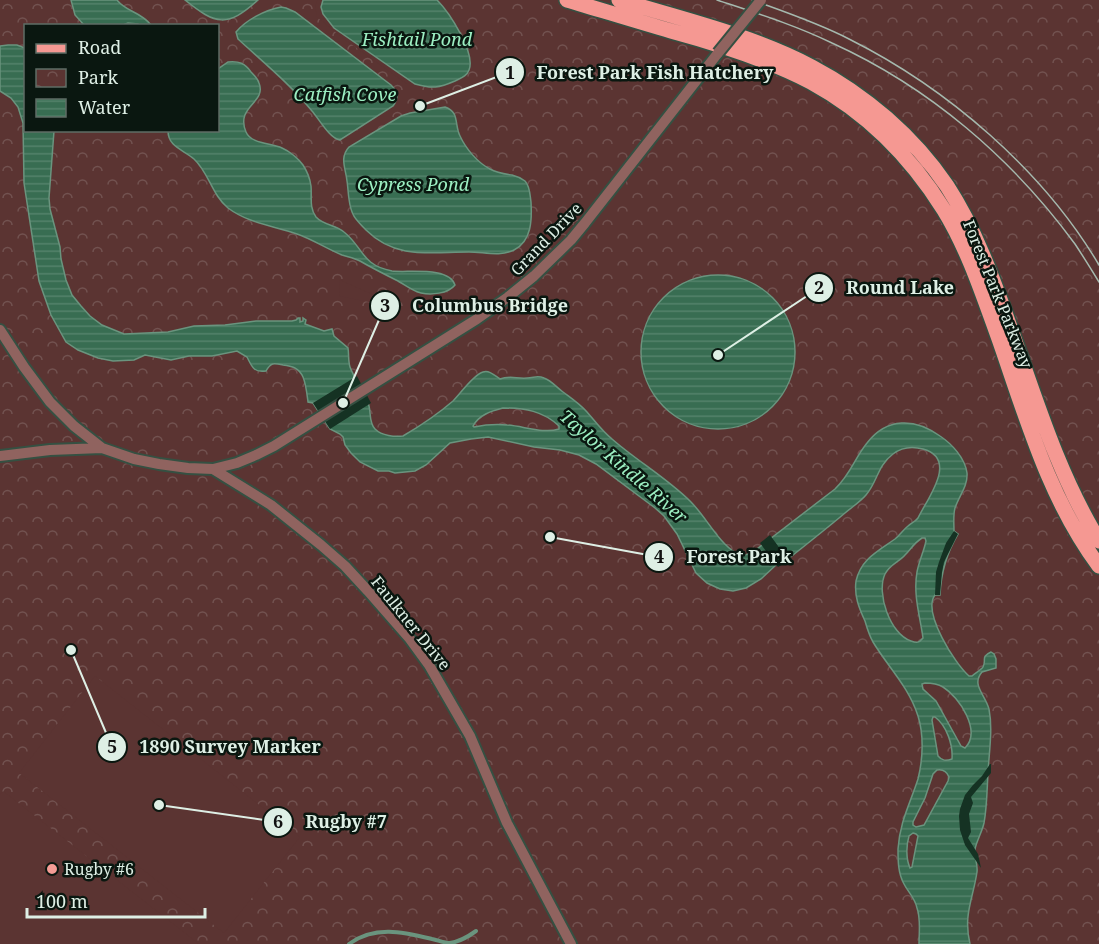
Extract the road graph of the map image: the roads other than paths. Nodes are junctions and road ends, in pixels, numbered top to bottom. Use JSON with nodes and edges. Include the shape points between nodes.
{"nodes":[{"id":1,"x":567,"y":0,"type":"edge"},
{"id":2,"x":619,"y":0,"type":"edge"},
{"id":3,"x":760,"y":0,"type":"edge"},
{"id":4,"x":0,"y":330,"type":"edge"},
{"id":5,"x":102,"y":448,"type":"junction"},
{"id":6,"x":0,"y":456,"type":"edge"},
{"id":7,"x":213,"y":468,"type":"junction"},
{"id":8,"x":1099,"y":541,"type":"edge"},
{"id":9,"x":1099,"y":566,"type":"edge"},
{"id":10,"x":572,"y":944,"type":"edge"}],
"edges":[{"from":1,"to":9,"type":"main road","name":"Forest Park Parkway","via":[[746,54],[783,69],[838,99],[888,139],[926,184],[959,237],[1049,477]]},
{"from":2,"to":8,"type":"main road","name":"Forest Park Parkway","via":[[756,42],[812,66],[874,107],[918,149],[946,186],[978,243],[1057,458]]},
{"from":3,"to":7,"type":"street","name":"Grand Drive","bridge":true,"via":[[585,223],[534,276],[477,319],[322,417],[256,455]]},
{"from":4,"to":5,"type":"street","name":"Grand Drive","via":[[50,402]]},
{"from":5,"to":6,"type":"street"},
{"from":5,"to":7,"type":"street","name":"Grand Drive","via":[[159,464]]},
{"from":7,"to":10,"type":"street","name":"Faulkner Drive","via":[[271,505],[345,566],[423,657],[470,736],[507,823]]}]}
